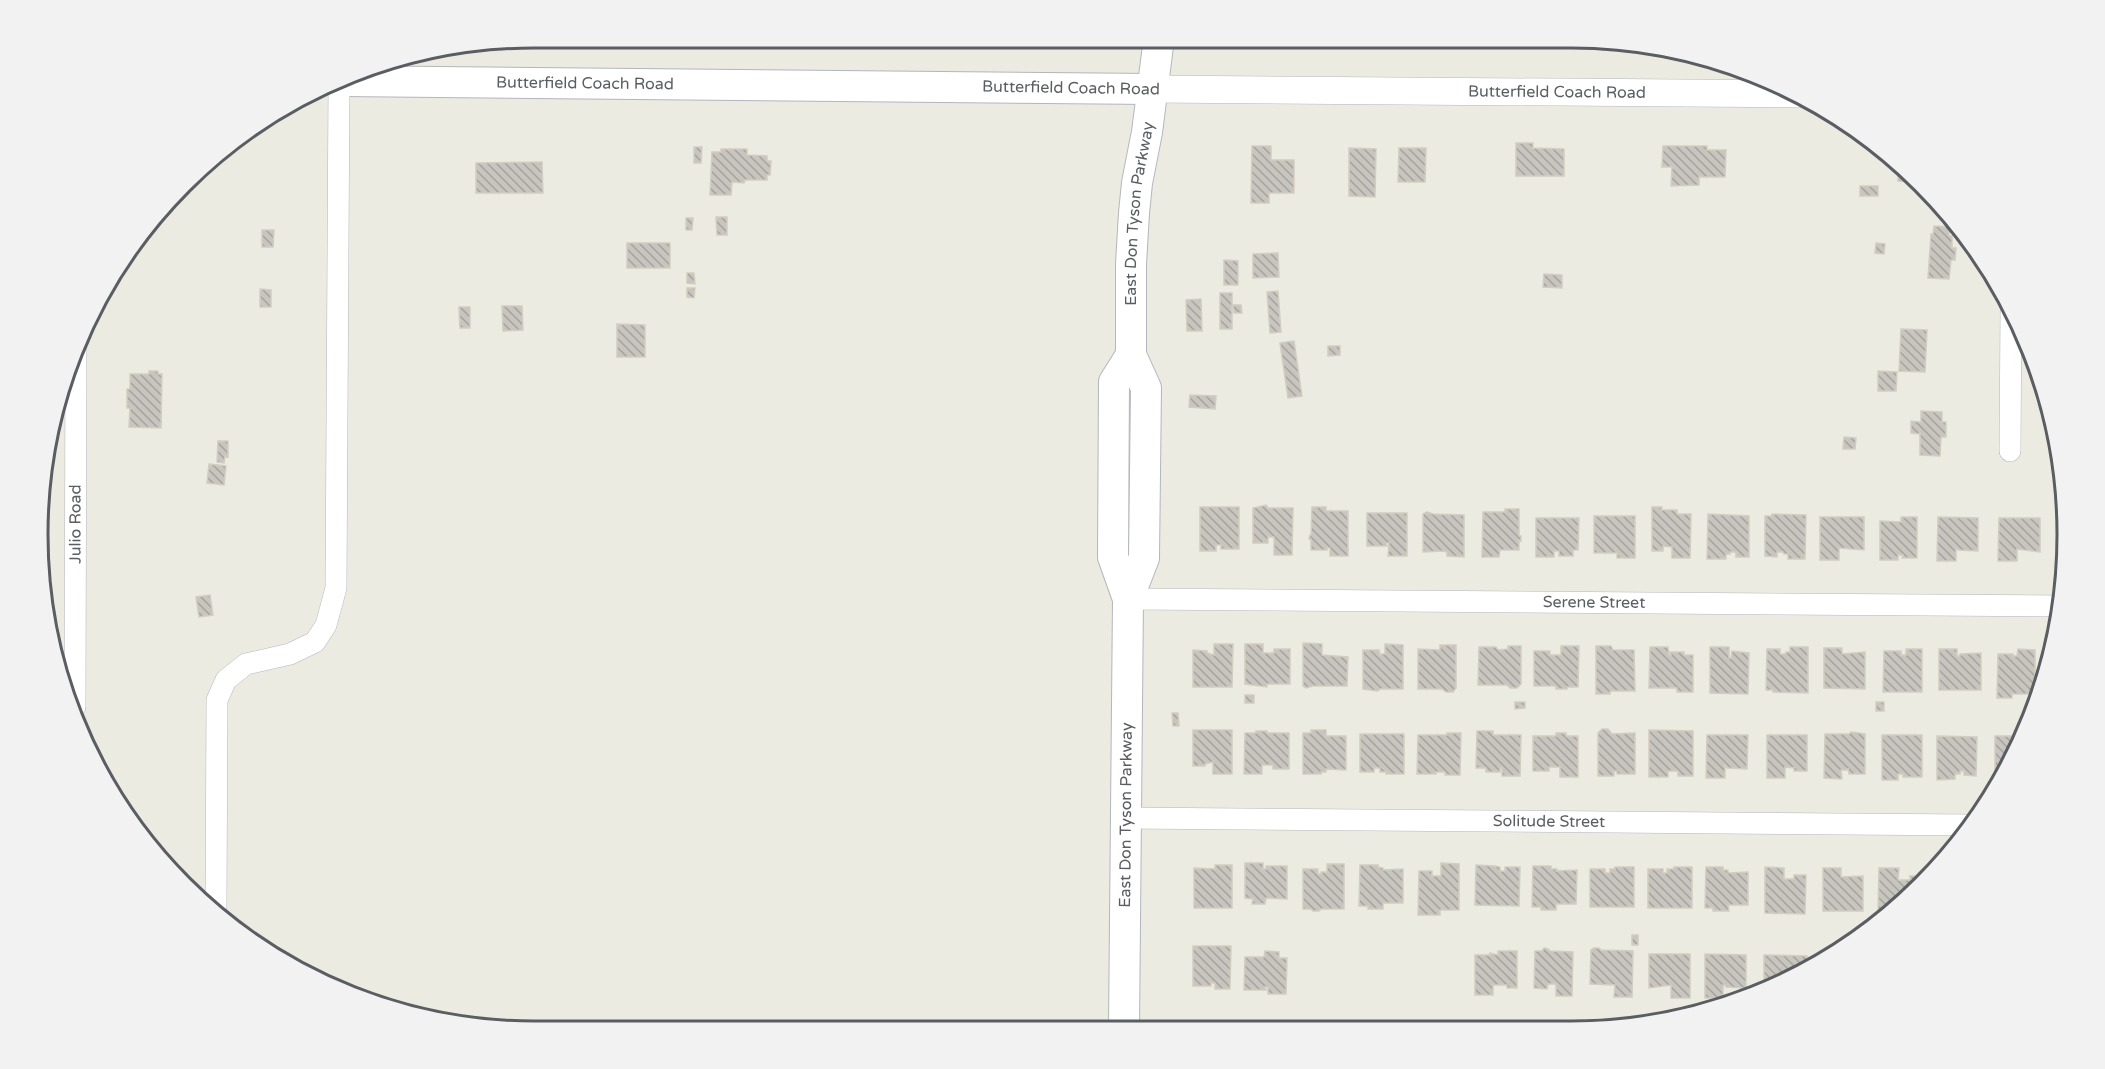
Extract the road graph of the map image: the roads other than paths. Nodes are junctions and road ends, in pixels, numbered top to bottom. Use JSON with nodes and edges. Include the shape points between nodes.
{"nodes":[{"id":1,"x":1159,"y":48,"type":"edge"},
{"id":2,"x":356,"y":82,"type":"edge"},
{"id":3,"x":340,"y":89,"type":"edge"},
{"id":4,"x":1153,"y":89,"type":"junction"},
{"id":5,"x":1777,"y":94,"type":"edge"},
{"id":6,"x":2011,"y":328,"type":"edge"},
{"id":7,"x":76,"y":373,"type":"edge"},
{"id":8,"x":2010,"y":451,"type":"dead end"},
{"id":9,"x":1128,"y":599,"type":"junction"},
{"id":10,"x":2052,"y":606,"type":"edge"},
{"id":11,"x":75,"y":694,"type":"edge"},
{"id":12,"x":1126,"y":818,"type":"junction"},
{"id":13,"x":1960,"y":825,"type":"edge"},
{"id":14,"x":216,"y":902,"type":"edge"},
{"id":15,"x":1124,"y":1021,"type":"edge"}],
"edges":[{"from":1,"to":4,"type":"main road","name":"East Don Tyson Parkway"},
{"from":2,"to":4,"type":"main road","name":"Butterfield Coach Road"},
{"from":3,"to":14,"type":"street","via":[[336,588],[326,625],[315,642],[290,654],[246,664],[226,680],[217,700]]},
{"from":4,"to":5,"type":"street","name":"Butterfield Coach Road"},
{"from":4,"to":9,"type":"main road","name":"East Don Tyson Parkway","via":[[1134,213],[1131,354],[1146,388],[1144,558]]},
{"from":6,"to":8,"type":"street"},
{"from":7,"to":11,"type":"street","name":"Julio Road"},
{"from":9,"to":10,"type":"street","name":"Serene Street"},
{"from":9,"to":12,"type":"main road","name":"East Don Tyson Parkway"},
{"from":12,"to":13,"type":"street","name":"Solitude Street"},
{"from":12,"to":15,"type":"main road","name":"East Don Tyson Parkway"}]}
